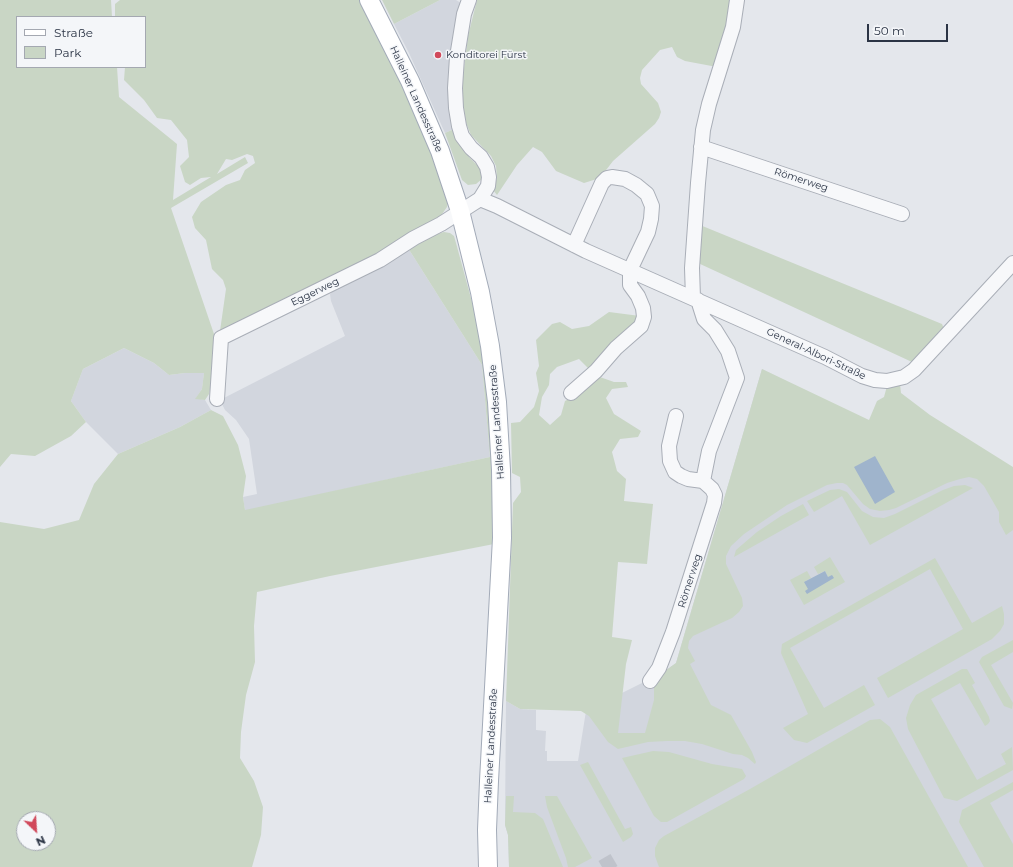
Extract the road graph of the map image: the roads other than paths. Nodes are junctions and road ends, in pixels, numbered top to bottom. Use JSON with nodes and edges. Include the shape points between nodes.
{"nodes":[{"id":1,"x":369,"y":0,"type":"edge"},
{"id":2,"x":469,"y":0,"type":"edge"},
{"id":3,"x":737,"y":0,"type":"edge"},
{"id":4,"x":701,"y":147,"type":"junction"},
{"id":5,"x":480,"y":199,"type":"junction"},
{"id":6,"x":460,"y":211,"type":"junction"},
{"id":7,"x":902,"y":214,"type":"dead end"},
{"id":8,"x":574,"y":245,"type":"junction"},
{"id":9,"x":1013,"y":263,"type":"edge"},
{"id":10,"x":630,"y":270,"type":"junction"},
{"id":11,"x":695,"y":299,"type":"junction"},
{"id":12,"x":571,"y":393,"type":"dead end"},
{"id":13,"x":217,"y":398,"type":"dead end"},
{"id":14,"x":676,"y":416,"type":"dead end"},
{"id":15,"x":703,"y":481,"type":"junction"},
{"id":16,"x":650,"y":681,"type":"dead end"},
{"id":17,"x":488,"y":867,"type":"edge"}],
"edges":[{"from":1,"to":6,"type":"main road","name":"Halleiner Landesstraße","via":[[426,117]]},
{"from":2,"to":5,"type":"street","via":[[464,14],[457,57],[456,108],[462,136],[481,157],[490,176],[488,186]]},
{"from":3,"to":4,"type":"street","via":[[733,27],[709,104]]},
{"from":4,"to":7,"type":"street","name":"Römerweg"},
{"from":4,"to":11,"type":"street","via":[[692,268]]},
{"from":5,"to":6,"type":"street"},
{"from":5,"to":8,"type":"street","name":"General-Albori-Straße"},
{"from":6,"to":13,"type":"street","name":"Eggerweg","via":[[371,265],[221,338]]},
{"from":6,"to":17,"type":"main road","name":"Halleiner Landesstraße","via":[[490,346],[501,470],[502,538],[488,781]]},
{"from":8,"to":10,"type":"street","name":"General-Albori-Straße"},
{"from":8,"to":10,"type":"street","via":[[602,183],[612,177],[625,180],[642,189],[652,206],[648,232]]},
{"from":9,"to":11,"type":"street","name":"General-Albori-Straße","via":[[914,370],[904,377],[886,381],[862,376]]},
{"from":10,"to":11,"type":"street","name":"General-Albori-Straße"},
{"from":10,"to":12,"type":"street","via":[[630,285],[643,308],[641,326]]},
{"from":11,"to":15,"type":"street","via":[[704,319],[715,330],[728,351],[737,378],[709,451]]},
{"from":14,"to":15,"type":"street","via":[[669,446],[670,461],[675,472],[681,476]]},
{"from":15,"to":16,"type":"street","name":"Römerweg","via":[[712,489],[715,495],[714,503],[673,632],[659,668]]}]}
